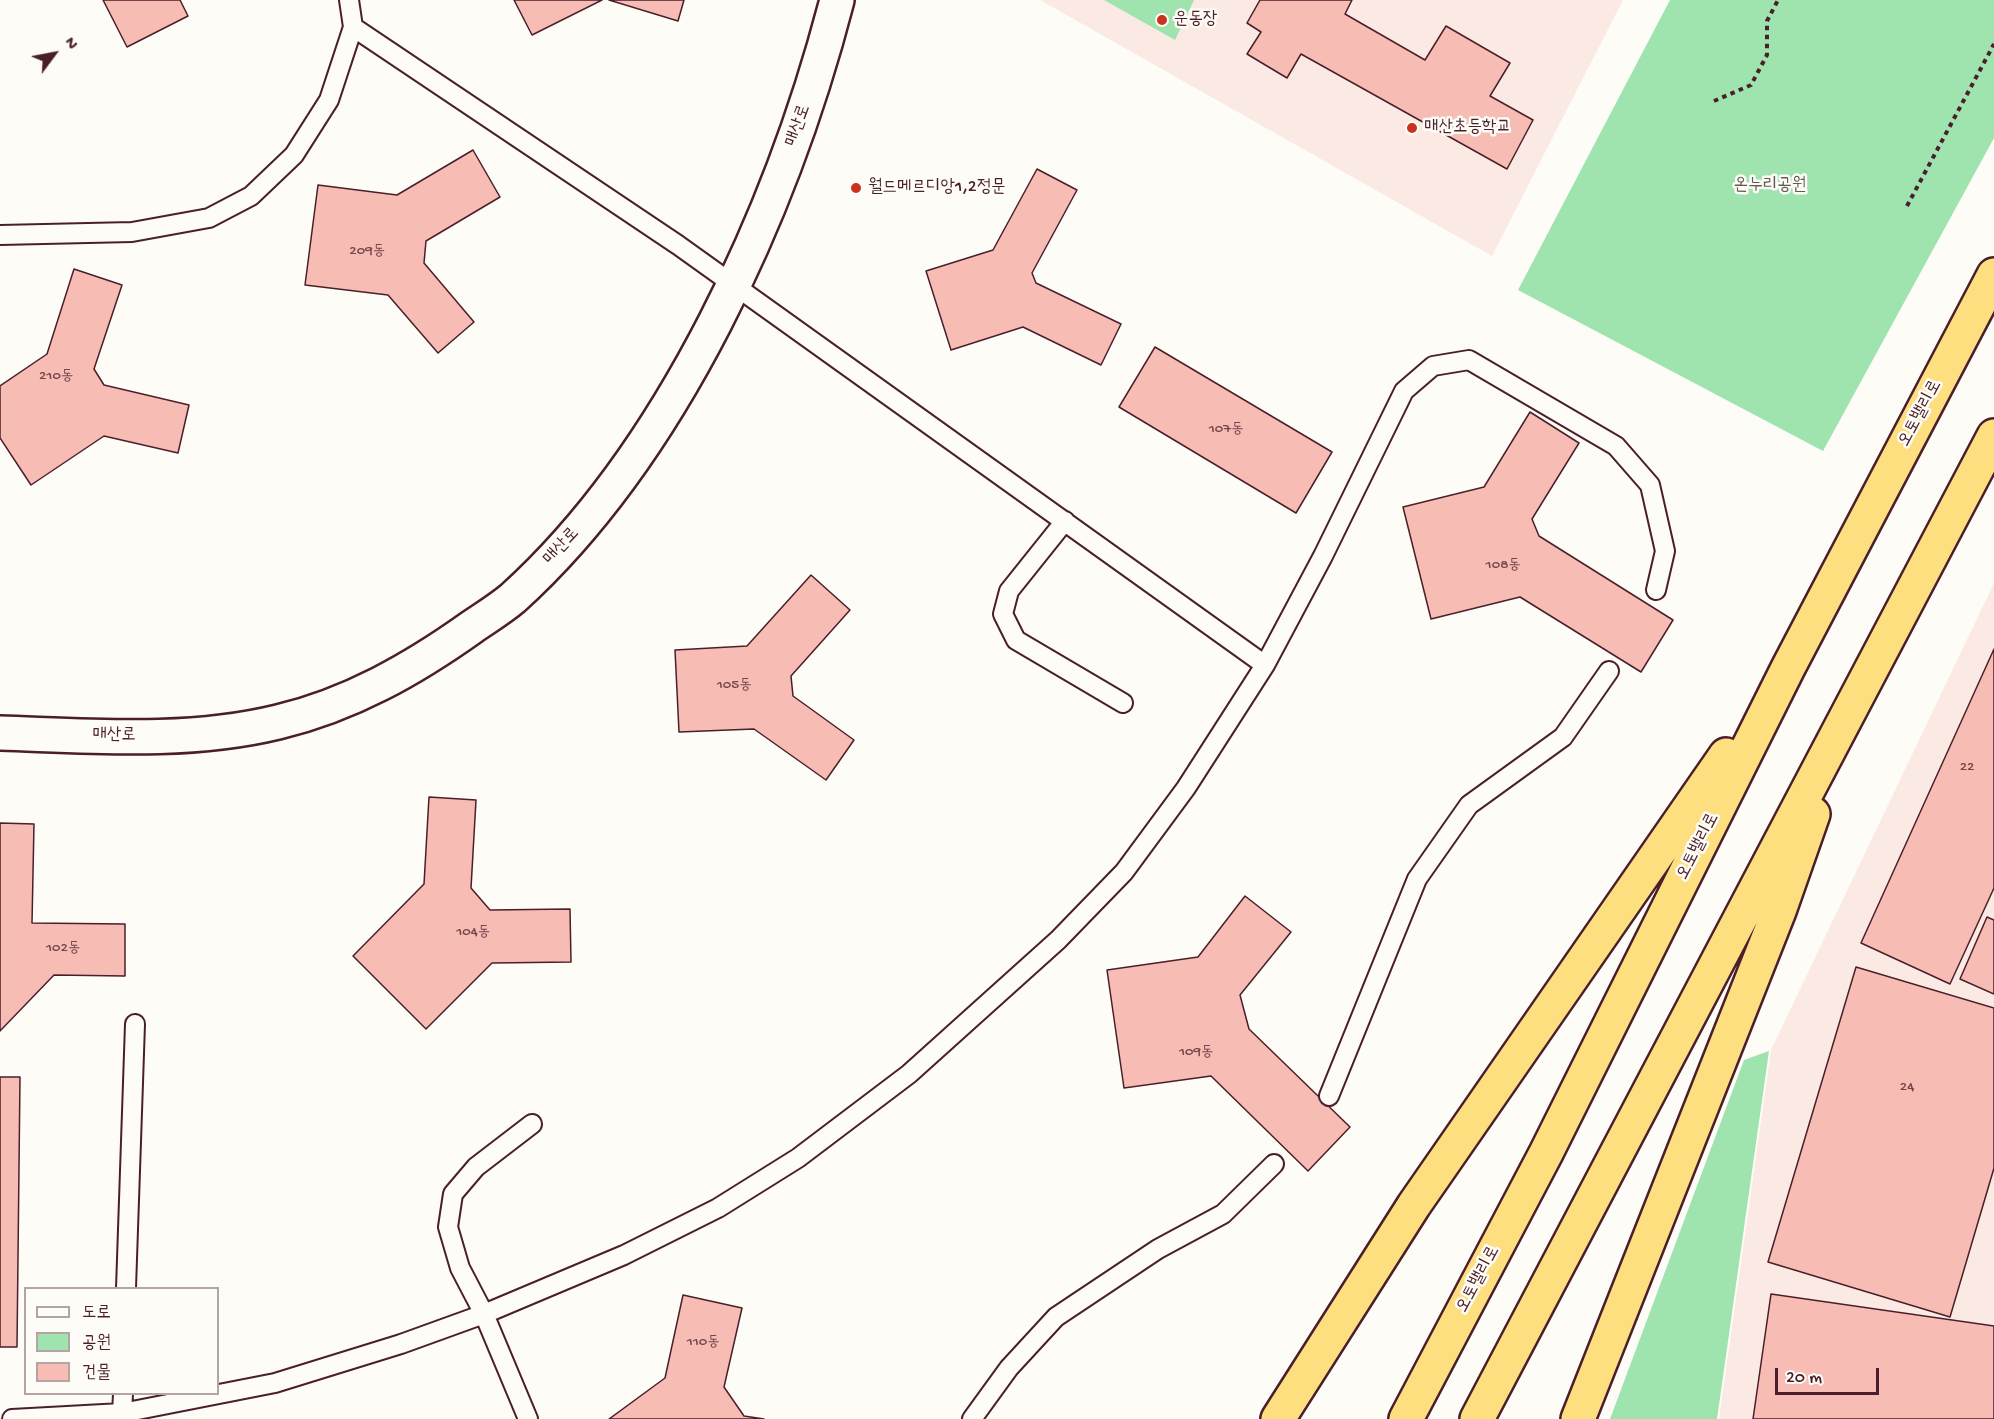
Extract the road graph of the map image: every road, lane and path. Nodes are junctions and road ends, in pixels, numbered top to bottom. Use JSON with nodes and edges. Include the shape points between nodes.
{"nodes":[{"id":1,"x":349,"y":0,"type":"edge"},
{"id":2,"x":837,"y":0,"type":"edge"},
{"id":3,"x":1778,"y":0,"type":"edge"},
{"id":4,"x":353,"y":27,"type":"junction"},
{"id":5,"x":1994,"y":44,"type":"edge"},
{"id":6,"x":1714,"y":101,"type":"dead end"},
{"id":7,"x":1907,"y":206,"type":"dead end"},
{"id":8,"x":0,"y":235,"type":"edge"},
{"id":9,"x":1994,"y":275,"type":"edge"},
{"id":10,"x":733,"y":285,"type":"junction"},
{"id":11,"x":1994,"y":436,"type":"edge"},
{"id":12,"x":1065,"y":521,"type":"junction"},
{"id":13,"x":1656,"y":590,"type":"dead end"},
{"id":14,"x":1265,"y":665,"type":"junction"},
{"id":15,"x":1788,"y":668,"type":"junction"},
{"id":16,"x":1609,"y":671,"type":"dead end"},
{"id":17,"x":1123,"y":703,"type":"dead end"},
{"id":18,"x":1850,"y":707,"type":"junction"},
{"id":19,"x":0,"y":734,"type":"edge"},
{"id":20,"x":135,"y":1024,"type":"dead end"},
{"id":21,"x":1329,"y":1096,"type":"dead end"},
{"id":22,"x":532,"y":1124,"type":"dead end"},
{"id":23,"x":1274,"y":1164,"type":"dead end"},
{"id":24,"x":126,"y":1287,"type":"edge"},
{"id":25,"x":484,"y":1314,"type":"junction"},
{"id":26,"x":219,"y":1394,"type":"edge"},
{"id":27,"x":123,"y":1395,"type":"edge"},
{"id":28,"x":214,"y":1395,"type":"edge"},
{"id":29,"x":122,"y":1413,"type":"junction"},
{"id":30,"x":0,"y":1419,"type":"edge"},
{"id":31,"x":11,"y":1419,"type":"edge"},
{"id":32,"x":528,"y":1419,"type":"edge"},
{"id":33,"x":972,"y":1419,"type":"edge"},
{"id":34,"x":1278,"y":1419,"type":"edge"},
{"id":35,"x":1406,"y":1419,"type":"edge"},
{"id":36,"x":1477,"y":1419,"type":"edge"},
{"id":37,"x":1578,"y":1419,"type":"edge"}],
"edges":[{"from":1,"to":4,"type":"lane"},
{"from":2,"to":10,"type":"street","name":"매산로","via":[[818,72],[773,198]]},
{"from":3,"to":6,"type":"path","via":[[1767,21],[1767,55],[1751,85]]},
{"from":4,"to":8,"type":"lane","via":[[329,100],[294,155],[251,196],[209,218],[132,232]]},
{"from":4,"to":10,"type":"lane"},
{"from":5,"to":7,"type":"path"},
{"from":9,"to":15,"type":"highway","name":"오토밸리로"},
{"from":10,"to":12,"type":"lane"},
{"from":10,"to":19,"type":"street","name":"매산로","via":[[669,403],[579,531],[511,600],[425,660],[348,700],[278,722],[197,736]]},
{"from":11,"to":18,"type":"highway"},
{"from":12,"to":14,"type":"lane"},
{"from":12,"to":17,"type":"lane","via":[[1009,591],[1003,614],[1016,640]]},
{"from":13,"to":14,"type":"lane","via":[[1665,551],[1650,485],[1616,446],[1469,360],[1434,366],[1404,391]]},
{"from":14,"to":25,"type":"lane","via":[[1186,788],[1124,872],[1058,940],[909,1074],[798,1158],[718,1208],[624,1255]]},
{"from":15,"to":34,"type":"highway","via":[[1414,1205]]},
{"from":15,"to":35,"type":"highway","name":"오토밸리로","via":[[1546,1153]]},
{"from":16,"to":21,"type":"lane","via":[[1563,736],[1469,805],[1417,879]]},
{"from":18,"to":36,"type":"highway"},
{"from":18,"to":37,"type":"highway","via":[[1779,910]]},
{"from":20,"to":24,"type":"lane"},
{"from":22,"to":25,"type":"lane","via":[[476,1167],[453,1194],[448,1227],[460,1268]]},
{"from":23,"to":33,"type":"lane","via":[[1223,1215],[1158,1249],[1056,1317],[1009,1368]]},
{"from":25,"to":26,"type":"lane","via":[[275,1383]]},
{"from":25,"to":32,"type":"lane"},
{"from":27,"to":29,"type":"lane"},
{"from":28,"to":29,"type":"lane"},
{"from":29,"to":31,"type":"lane"},
{"from":30,"to":31,"type":"lane"}]}
